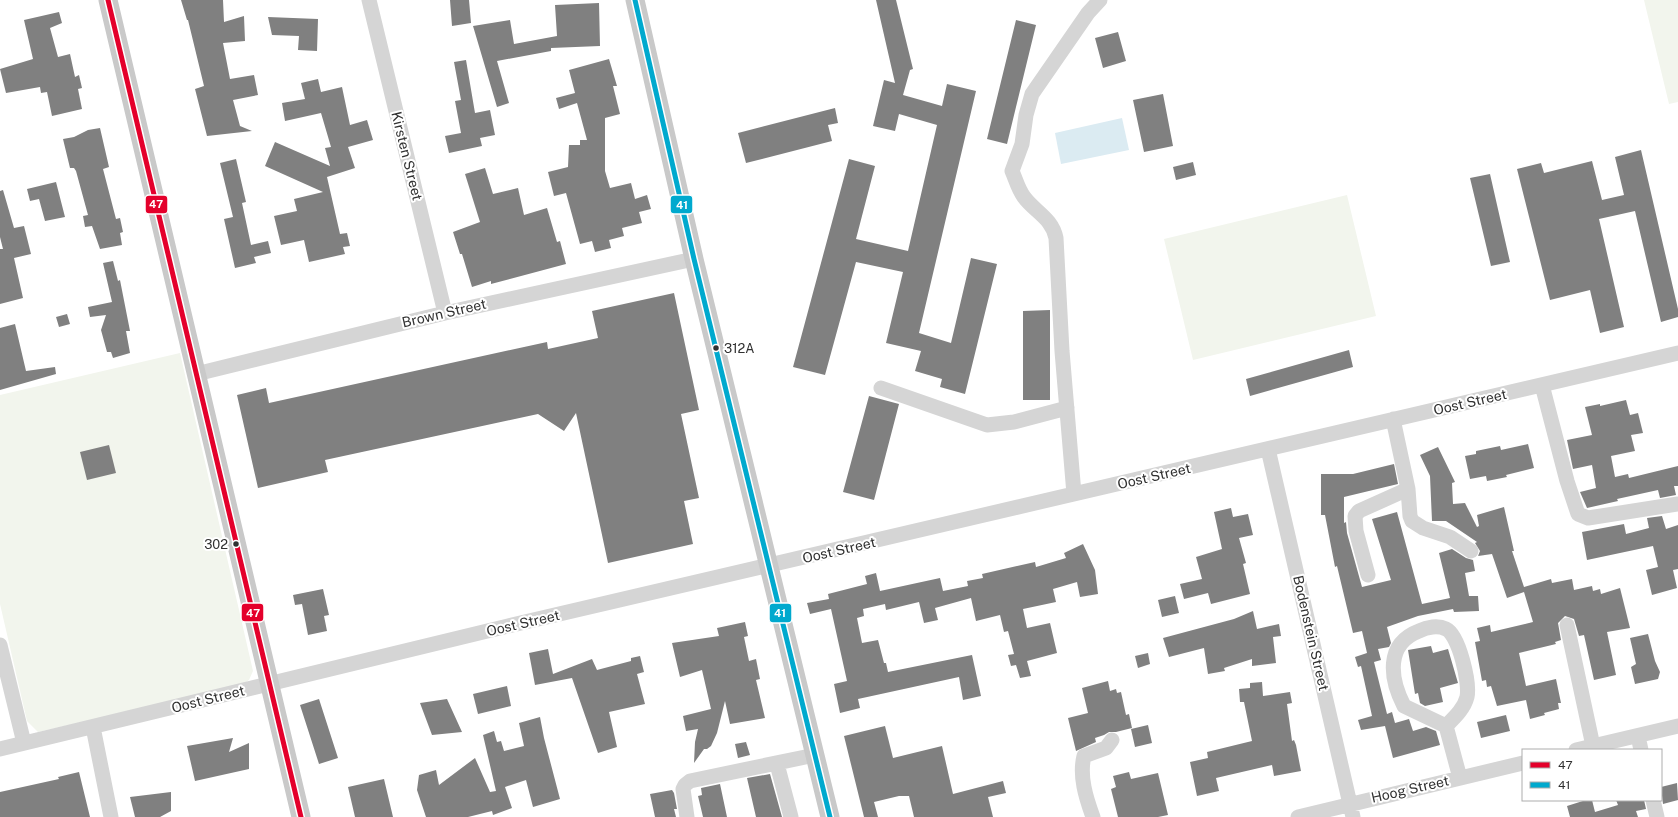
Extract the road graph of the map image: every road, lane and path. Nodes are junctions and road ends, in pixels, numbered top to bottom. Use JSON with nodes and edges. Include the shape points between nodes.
{"nodes":[{"id":1,"x":108,"y":0,"type":"edge"},
{"id":2,"x":369,"y":0,"type":"edge"},
{"id":3,"x":635,"y":0,"type":"edge"},
{"id":4,"x":1100,"y":0,"type":"edge"},
{"id":5,"x":694,"y":259,"type":"junction"},
{"id":6,"x":445,"y":312,"type":"junction"},
{"id":7,"x":1678,"y":353,"type":"edge"},
{"id":8,"x":196,"y":374,"type":"junction"},
{"id":9,"x":1542,"y":385,"type":"junction"},
{"id":10,"x":881,"y":388,"type":"dead end"},
{"id":11,"x":1067,"y":408,"type":"junction"},
{"id":12,"x":1393,"y":420,"type":"junction"},
{"id":13,"x":1268,"y":449,"type":"junction"},
{"id":14,"x":1408,"y":489,"type":"junction"},
{"id":15,"x":1074,"y":494,"type":"junction"},
{"id":16,"x":1678,"y":504,"type":"edge"},
{"id":17,"x":1471,"y":551,"type":"dead end"},
{"id":18,"x":769,"y":566,"type":"junction"},
{"id":19,"x":1368,"y":575,"type":"dead end"},
{"id":20,"x":1567,"y":625,"type":"dead end"},
{"id":21,"x":0,"y":645,"type":"edge"},
{"id":22,"x":270,"y":684,"type":"junction"},
{"id":23,"x":1446,"y":726,"type":"junction"},
{"id":24,"x":1678,"y":726,"type":"edge"},
{"id":25,"x":93,"y":727,"type":"junction"},
{"id":26,"x":1112,"y":740,"type":"dead end"},
{"id":27,"x":24,"y":743,"type":"junction"},
{"id":28,"x":1639,"y":743,"type":"edge"},
{"id":29,"x":1593,"y":746,"type":"junction"},
{"id":30,"x":0,"y":749,"type":"edge"},
{"id":31,"x":1580,"y":749,"type":"edge"},
{"id":32,"x":815,"y":755,"type":"junction"},
{"id":33,"x":1522,"y":763,"type":"edge"},
{"id":34,"x":777,"y":764,"type":"junction"},
{"id":35,"x":1460,"y":778,"type":"junction"},
{"id":36,"x":1653,"y":801,"type":"edge"},
{"id":37,"x":1351,"y":810,"type":"edge"},
{"id":38,"x":111,"y":817,"type":"edge"},
{"id":39,"x":301,"y":817,"type":"edge"},
{"id":40,"x":687,"y":817,"type":"edge"},
{"id":41,"x":791,"y":817,"type":"edge"},
{"id":42,"x":830,"y":817,"type":"edge"},
{"id":43,"x":1093,"y":817,"type":"edge"},
{"id":44,"x":1298,"y":817,"type":"edge"},
{"id":45,"x":1657,"y":817,"type":"edge"}],
"edges":[{"from":1,"to":8,"type":"main road"},
{"from":2,"to":6,"type":"street","name":"Kirsten Street"},
{"from":3,"to":5,"type":"main road"},
{"from":4,"to":11,"type":"street","via":[[1088,13],[1032,94],[1022,144],[1012,171],[1023,196],[1054,228]]},
{"from":5,"to":6,"type":"street","name":"Brown Street"},
{"from":5,"to":18,"type":"main road"},
{"from":6,"to":8,"type":"street","name":"Brown Street"},
{"from":7,"to":9,"type":"street","name":"Oost Street"},
{"from":8,"to":22,"type":"main road"},
{"from":9,"to":12,"type":"street","name":"Oost Street"},
{"from":9,"to":16,"type":"street","via":[[1578,514],[1588,518]]},
{"from":10,"to":11,"type":"street","via":[[987,425],[1014,422]]},
{"from":11,"to":15,"type":"street"},
{"from":12,"to":13,"type":"street","name":"Oost Street"},
{"from":12,"to":14,"type":"street"},
{"from":13,"to":15,"type":"street","name":"Oost Street"},
{"from":13,"to":37,"type":"street","name":"Bodenstein Street"},
{"from":14,"to":17,"type":"street","via":[[1412,521],[1459,542]]},
{"from":14,"to":19,"type":"street","via":[[1359,511],[1355,516],[1356,531]]},
{"from":15,"to":18,"type":"street","name":"Oost Street"},
{"from":18,"to":22,"type":"street","name":"Oost Street"},
{"from":18,"to":32,"type":"main road"},
{"from":20,"to":29,"type":"street"},
{"from":21,"to":27,"type":"street"},
{"from":22,"to":25,"type":"street","name":"Oost Street"},
{"from":22,"to":39,"type":"main road"},
{"from":23,"to":23,"type":"street","via":[[1464,705],[1468,688],[1466,677],[1453,635],[1438,627],[1422,629],[1411,634],[1399,645],[1394,656],[1394,674],[1400,699],[1404,706]]},
{"from":23,"to":35,"type":"street"},
{"from":24,"to":28,"type":"street"},
{"from":25,"to":27,"type":"street","name":"Oost Street"},
{"from":25,"to":38,"type":"street"},
{"from":26,"to":43,"type":"street","via":[[1106,748],[1084,756],[1082,774],[1087,802]]},
{"from":27,"to":30,"type":"street","name":"Oost Street"},
{"from":28,"to":29,"type":"street"},
{"from":29,"to":31,"type":"street"},
{"from":32,"to":34,"type":"street"},
{"from":32,"to":42,"type":"main road"},
{"from":33,"to":35,"type":"street","name":"Hoog Street"},
{"from":34,"to":40,"type":"street","via":[[690,781],[683,789]]},
{"from":34,"to":41,"type":"street"},
{"from":35,"to":37,"type":"street","name":"Hoog Street"},
{"from":36,"to":45,"type":"street"},
{"from":37,"to":44,"type":"street","name":"Hoog Street"}]}
